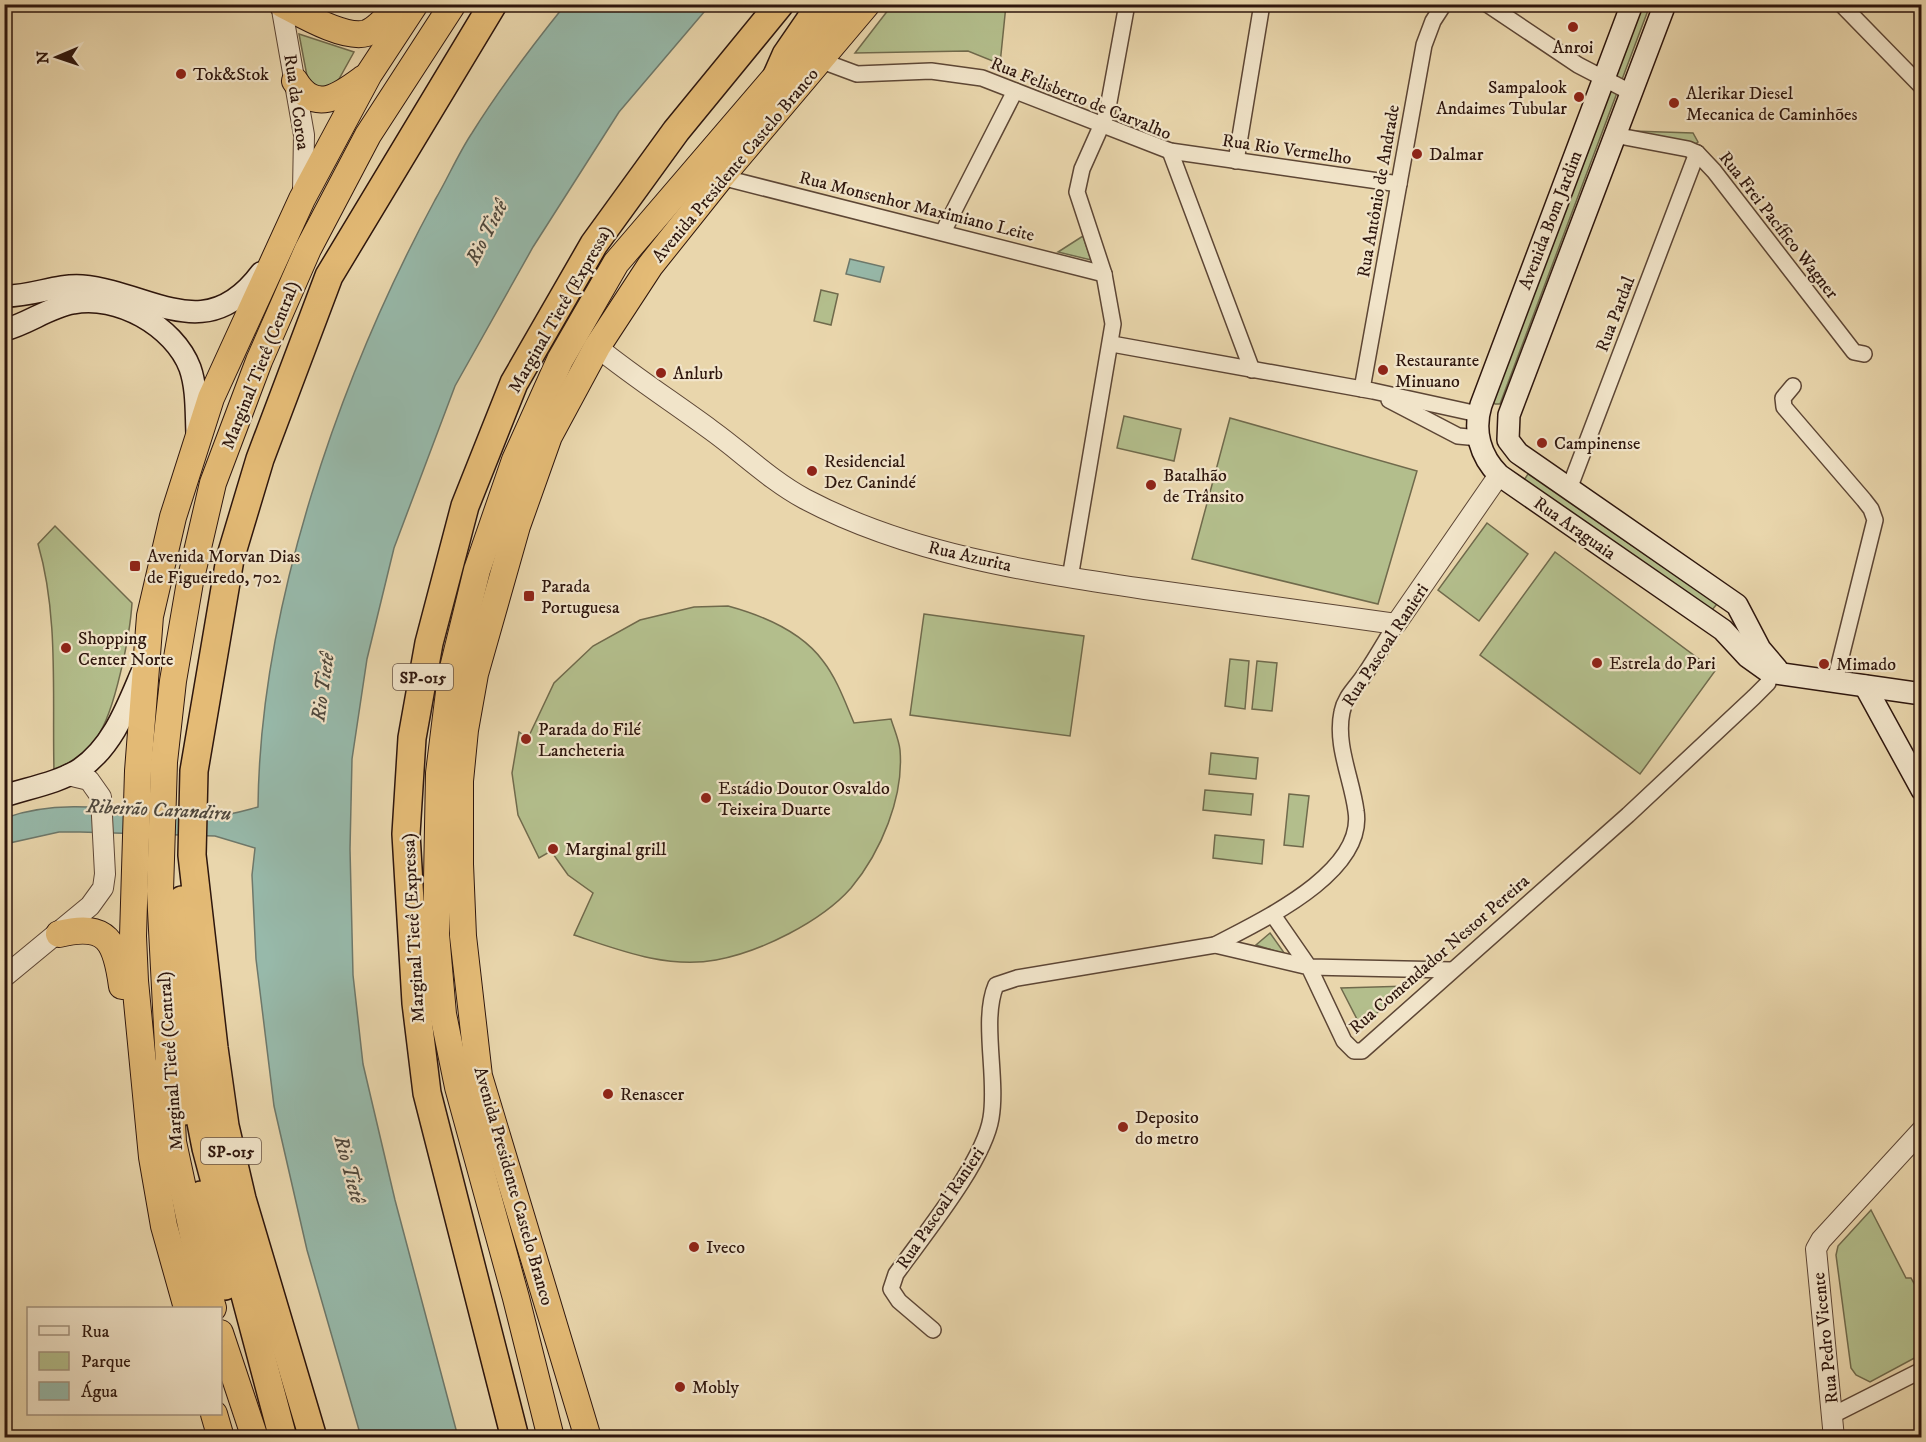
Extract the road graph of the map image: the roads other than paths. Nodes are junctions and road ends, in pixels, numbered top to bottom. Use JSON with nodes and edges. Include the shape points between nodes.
{"nodes":[{"id":1,"x":281,"y":4,"type":"edge"},
{"id":2,"x":399,"y":4,"type":"edge"},
{"id":3,"x":415,"y":4,"type":"edge"},
{"id":4,"x":453,"y":4,"type":"edge"},
{"id":5,"x":493,"y":4,"type":"edge"},
{"id":6,"x":780,"y":4,"type":"edge"},
{"id":7,"x":821,"y":4,"type":"edge"},
{"id":8,"x":838,"y":4,"type":"edge"},
{"id":9,"x":867,"y":4,"type":"edge"},
{"id":10,"x":1126,"y":4,"type":"edge"},
{"id":11,"x":1262,"y":4,"type":"edge"},
{"id":12,"x":1444,"y":4,"type":"edge"},
{"id":13,"x":1487,"y":4,"type":"edge"},
{"id":14,"x":1632,"y":4,"type":"edge"},
{"id":15,"x":1665,"y":4,"type":"edge"},
{"id":16,"x":1841,"y":4,"type":"edge"},
{"id":17,"x":822,"y":61,"type":"junction"},
{"id":18,"x":369,"y":74,"type":"junction"},
{"id":19,"x":1603,"y":79,"type":"junction"},
{"id":20,"x":775,"y":80,"type":"junction"},
{"id":21,"x":295,"y":81,"type":"junction"},
{"id":22,"x":1922,"y":87,"type":"edge"},
{"id":23,"x":1015,"y":91,"type":"junction"},
{"id":24,"x":1630,"y":92,"type":"junction"},
{"id":25,"x":1103,"y":127,"type":"junction"},
{"id":26,"x":1614,"y":135,"type":"junction"},
{"id":27,"x":1170,"y":151,"type":"junction"},
{"id":28,"x":1696,"y":153,"type":"junction"},
{"id":29,"x":1236,"y":161,"type":"junction"},
{"id":30,"x":720,"y":177,"type":"junction"},
{"id":31,"x":1399,"y":184,"type":"junction"},
{"id":32,"x":302,"y":199,"type":"junction"},
{"id":33,"x":943,"y":232,"type":"junction"},
{"id":34,"x":276,"y":253,"type":"junction"},
{"id":35,"x":1104,"y":274,"type":"junction"},
{"id":36,"x":4,"y":296,"type":"edge"},
{"id":37,"x":4,"y":330,"type":"edge"},
{"id":38,"x":1112,"y":344,"type":"junction"},
{"id":39,"x":597,"y":348,"type":"junction"},
{"id":40,"x":1864,"y":354,"type":"dead end"},
{"id":41,"x":1252,"y":370,"type":"junction"},
{"id":42,"x":1793,"y":386,"type":"dead end"},
{"id":43,"x":1368,"y":390,"type":"junction"},
{"id":44,"x":1478,"y":414,"type":"junction"},
{"id":45,"x":1507,"y":424,"type":"junction"},
{"id":46,"x":1479,"y":438,"type":"junction"},
{"id":47,"x":197,"y":442,"type":"junction"},
{"id":48,"x":1535,"y":465,"type":"junction"},
{"id":49,"x":1499,"y":475,"type":"junction"},
{"id":50,"x":1569,"y":489,"type":"junction"},
{"id":51,"x":1070,"y":578,"type":"junction"},
{"id":52,"x":1729,"y":599,"type":"junction"},
{"id":53,"x":1709,"y":621,"type":"junction"},
{"id":54,"x":1396,"y":624,"type":"junction"},
{"id":55,"x":145,"y":666,"type":"junction"},
{"id":56,"x":1773,"y":668,"type":"junction"},
{"id":57,"x":1835,"y":681,"type":"junction"},
{"id":58,"x":1865,"y":686,"type":"junction"},
{"id":59,"x":1922,"y":694,"type":"edge"},
{"id":60,"x":68,"y":775,"type":"junction"},
{"id":61,"x":1922,"y":790,"type":"edge"},
{"id":62,"x":4,"y":796,"type":"edge"},
{"id":63,"x":193,"y":862,"type":"junction"},
{"id":64,"x":1273,"y":915,"type":"junction"},
{"id":65,"x":59,"y":934,"type":"junction"},
{"id":66,"x":1215,"y":945,"type":"junction"},
{"id":67,"x":1309,"y":967,"type":"junction"},
{"id":68,"x":1451,"y":969,"type":"junction"},
{"id":69,"x":4,"y":976,"type":"edge"},
{"id":70,"x":167,"y":1067,"type":"junction"},
{"id":71,"x":1922,"y":1130,"type":"edge"},
{"id":72,"x":152,"y":1157,"type":"junction"},
{"id":73,"x":512,"y":1192,"type":"junction"},
{"id":74,"x":187,"y":1307,"type":"edge"},
{"id":75,"x":213,"y":1307,"type":"edge"},
{"id":76,"x":933,"y":1330,"type":"dead end"},
{"id":77,"x":222,"y":1339,"type":"edge"},
{"id":78,"x":1922,"y":1370,"type":"edge"},
{"id":79,"x":222,"y":1384,"type":"edge"},
{"id":80,"x":215,"y":1415,"type":"edge"},
{"id":81,"x":1833,"y":1415,"type":"junction"},
{"id":82,"x":280,"y":1427,"type":"edge"},
{"id":83,"x":221,"y":1437,"type":"edge"},
{"id":84,"x":238,"y":1437,"type":"edge"},
{"id":85,"x":255,"y":1437,"type":"edge"},
{"id":86,"x":313,"y":1437,"type":"edge"},
{"id":87,"x":515,"y":1437,"type":"edge"},
{"id":88,"x":551,"y":1437,"type":"edge"},
{"id":89,"x":567,"y":1437,"type":"edge"},
{"id":90,"x":588,"y":1437,"type":"edge"},
{"id":91,"x":1834,"y":1437,"type":"edge"}],
"edges":[{"from":1,"to":2,"type":"highway","via":[[357,34],[368,32]]},
{"from":1,"to":21,"type":"street","name":"Rua da Coroa"},
{"from":3,"to":18,"type":"highway"},
{"from":4,"to":70,"type":"highway","name":"Marginal Tietê (Central)","via":[[368,135],[308,249],[259,361],[213,483],[187,604],[164,762],[160,891]]},
{"from":5,"to":63,"type":"highway","number":"SP-015","via":[[329,276],[260,459],[230,559],[194,771]]},
{"from":6,"to":87,"type":"highway","name":"Marginal Tietê (Expressa)","number":"SP-015","via":[[676,131],[594,244],[514,383],[465,506],[429,643],[412,738],[406,834],[416,1003],[427,1093]]},
{"from":7,"to":20,"type":"highway","via":[[786,55]]},
{"from":8,"to":20,"type":"highway"},
{"from":9,"to":17,"type":"highway","name":"Avenida Presidente Castelo Branco"},
{"from":10,"to":25,"type":"street"},
{"from":11,"to":29,"type":"street"},
{"from":12,"to":31,"type":"street","name":"Rua Antônio de Andrade","via":[[1424,45]]},
{"from":13,"to":19,"type":"street"},
{"from":14,"to":19,"type":"main road","name":"Avenida Bom Jardim"},
{"from":15,"to":24,"type":"main road","name":"Avenida Bom Jardim"},
{"from":16,"to":22,"type":"street"},
{"from":17,"to":23,"type":"street","name":"Rua Felisberto de Carvalho","via":[[857,74],[960,73]]},
{"from":17,"to":30,"type":"highway","name":"Avenida Presidente Castelo Branco"},
{"from":18,"to":21,"type":"highway","via":[[327,100],[308,95]]},
{"from":18,"to":32,"type":"highway"},
{"from":19,"to":24,"type":"street"},
{"from":19,"to":44,"type":"main road","name":"Avenida Bom Jardim"},
{"from":20,"to":88,"type":"highway","via":[[616,263],[560,360],[515,460],[477,570],[451,676],[439,773],[436,934],[442,1014]]},
{"from":21,"to":32,"type":"street","name":"Rua da Coroa","via":[[304,135]]},
{"from":23,"to":25,"type":"street","name":"Rua Felisberto de Carvalho"},
{"from":23,"to":33,"type":"street"},
{"from":24,"to":26,"type":"main road","name":"Avenida Bom Jardim"},
{"from":25,"to":27,"type":"street","name":"Rua Felisberto de Carvalho"},
{"from":25,"to":35,"type":"street","via":[[1082,169],[1077,192]]},
{"from":26,"to":28,"type":"street","name":"Rua Frei Pacífico Wagner"},
{"from":26,"to":45,"type":"main road","name":"Avenida Bom Jardim"},
{"from":27,"to":29,"type":"street","name":"Rua Rio Vermelho"},
{"from":27,"to":41,"type":"street","name":"Rua Felisberto de Carvalho"},
{"from":28,"to":40,"type":"street","name":"Rua Frei Pacífico Wagner","via":[[1854,352]]},
{"from":28,"to":50,"type":"street","name":"Rua Pardal"},
{"from":29,"to":31,"type":"street","name":"Rua Rio Vermelho"},
{"from":30,"to":33,"type":"street","name":"Rua Monsenhor Maximiano Leite"},
{"from":30,"to":39,"type":"highway","name":"Avenida Presidente Castelo Branco","via":[[650,266]]},
{"from":31,"to":43,"type":"street","name":"Rua Antônio de Andrade"},
{"from":32,"to":34,"type":"highway"},
{"from":33,"to":35,"type":"street","name":"Rua Monsenhor Maximiano Leite"},
{"from":34,"to":36,"type":"main road","via":[[246,293],[219,308],[169,310],[99,288],[77,286]]},
{"from":34,"to":47,"type":"highway","via":[[211,399]]},
{"from":35,"to":38,"type":"street","via":[[1113,324]]},
{"from":37,"to":47,"type":"main road","via":[[87,300],[139,314],[184,354],[194,390]]},
{"from":38,"to":41,"type":"street"},
{"from":38,"to":51,"type":"street"},
{"from":39,"to":51,"type":"street","name":"Rua Azurita","via":[[774,480],[806,499],[892,537]]},
{"from":39,"to":73,"type":"highway","name":"Avenida Presidente Castelo Branco","via":[[549,436],[517,526],[475,674],[465,730],[460,781],[463,936],[479,1076]]},
{"from":41,"to":43,"type":"street"},
{"from":42,"to":57,"type":"street","via":[[1784,398],[1785,407],[1871,509],[1875,528]]},
{"from":43,"to":44,"type":"street"},
{"from":43,"to":46,"type":"street","via":[[1458,436]]},
{"from":44,"to":46,"type":"main road","name":"Avenida Bom Jardim"},
{"from":45,"to":46,"type":"main road","via":[[1494,435]]},
{"from":45,"to":48,"type":"main road","name":"Rua Araguaia","via":[[1509,445]]},
{"from":46,"to":49,"type":"main road","name":"Rua Araguaia","via":[[1484,454]]},
{"from":47,"to":55,"type":"highway","via":[[158,578]]},
{"from":48,"to":49,"type":"main road","via":[[1520,461]]},
{"from":48,"to":50,"type":"main road","name":"Rua Araguaia"},
{"from":49,"to":53,"type":"main road","name":"Rua Araguaia"},
{"from":49,"to":54,"type":"street","name":"Rua Pascoal Ranieri"},
{"from":50,"to":52,"type":"main road","name":"Rua Araguaia"},
{"from":51,"to":54,"type":"street","name":"Rua Azurita"},
{"from":52,"to":53,"type":"main road","via":[[1724,616]]},
{"from":52,"to":56,"type":"main road","name":"Rua Araguaia","via":[[1737,605]]},
{"from":53,"to":56,"type":"main road","name":"Rua Araguaia","via":[[1748,657]]},
{"from":54,"to":64,"type":"street","name":"Rua Pascoal Ranieri","via":[[1365,676],[1349,694],[1342,711],[1340,737],[1356,812],[1353,840],[1325,876]]},
{"from":55,"to":60,"type":"main road","via":[[122,719],[105,746]]},
{"from":55,"to":72,"type":"highway","via":[[135,871],[135,981]]},
{"from":56,"to":57,"type":"main road","name":"Rua Araguaia"},
{"from":56,"to":68,"type":"street","name":"Rua Comendador Nestor Pereira","via":[[1767,683],[1677,770]]},
{"from":57,"to":58,"type":"main road","name":"Rua Araguaia"},
{"from":58,"to":59,"type":"main road","name":"Rua Araguaia"},
{"from":58,"to":61,"type":"main road"},
{"from":60,"to":62,"type":"main road"},
{"from":60,"to":65,"type":"street","via":[[89,780],[101,797],[105,874],[103,888],[90,906]]},
{"from":63,"to":82,"type":"highway","via":[[180,904],[186,1018],[195,1092],[206,1148]]},
{"from":63,"to":86,"type":"highway","number":"SP-015","via":[[225,1126],[242,1199]]},
{"from":64,"to":66,"type":"street","name":"Rua Pascoal Ranieri"},
{"from":64,"to":67,"type":"street"},
{"from":65,"to":69,"type":"street"},
{"from":65,"to":72,"type":"highway","via":[[91,930],[104,934],[114,946],[119,960],[138,1117]]},
{"from":66,"to":67,"type":"street"},
{"from":66,"to":76,"type":"street","name":"Rua Pascoal Ranieri","via":[[1017,978],[996,985],[991,1007],[993,1092],[987,1136],[896,1274],[891,1289]]},
{"from":67,"to":68,"type":"street"},
{"from":67,"to":68,"type":"street","name":"Rua Comendador Nestor Pereira","via":[[1344,1041],[1354,1051],[1369,1046]]},
{"from":70,"to":75,"type":"highway","name":"Marginal Tietê (Central)","via":[[173,1142]]},
{"from":70,"to":82,"type":"highway","via":[[182,1090],[211,1241],[258,1395]]},
{"from":71,"to":81,"type":"street","name":"Rua Pedro Vicente","via":[[1821,1240],[1816,1257]]},
{"from":72,"to":74,"type":"highway","via":[[164,1226]]},
{"from":73,"to":89,"type":"highway","via":[[509,1217]]},
{"from":73,"to":90,"type":"highway","name":"Avenida Presidente Castelo Branco"},
{"from":77,"to":85,"type":"highway"},
{"from":78,"to":81,"type":"street"},
{"from":79,"to":84,"type":"highway"},
{"from":80,"to":83,"type":"highway"},
{"from":81,"to":91,"type":"street","name":"Rua Pedro Vicente"}]}
